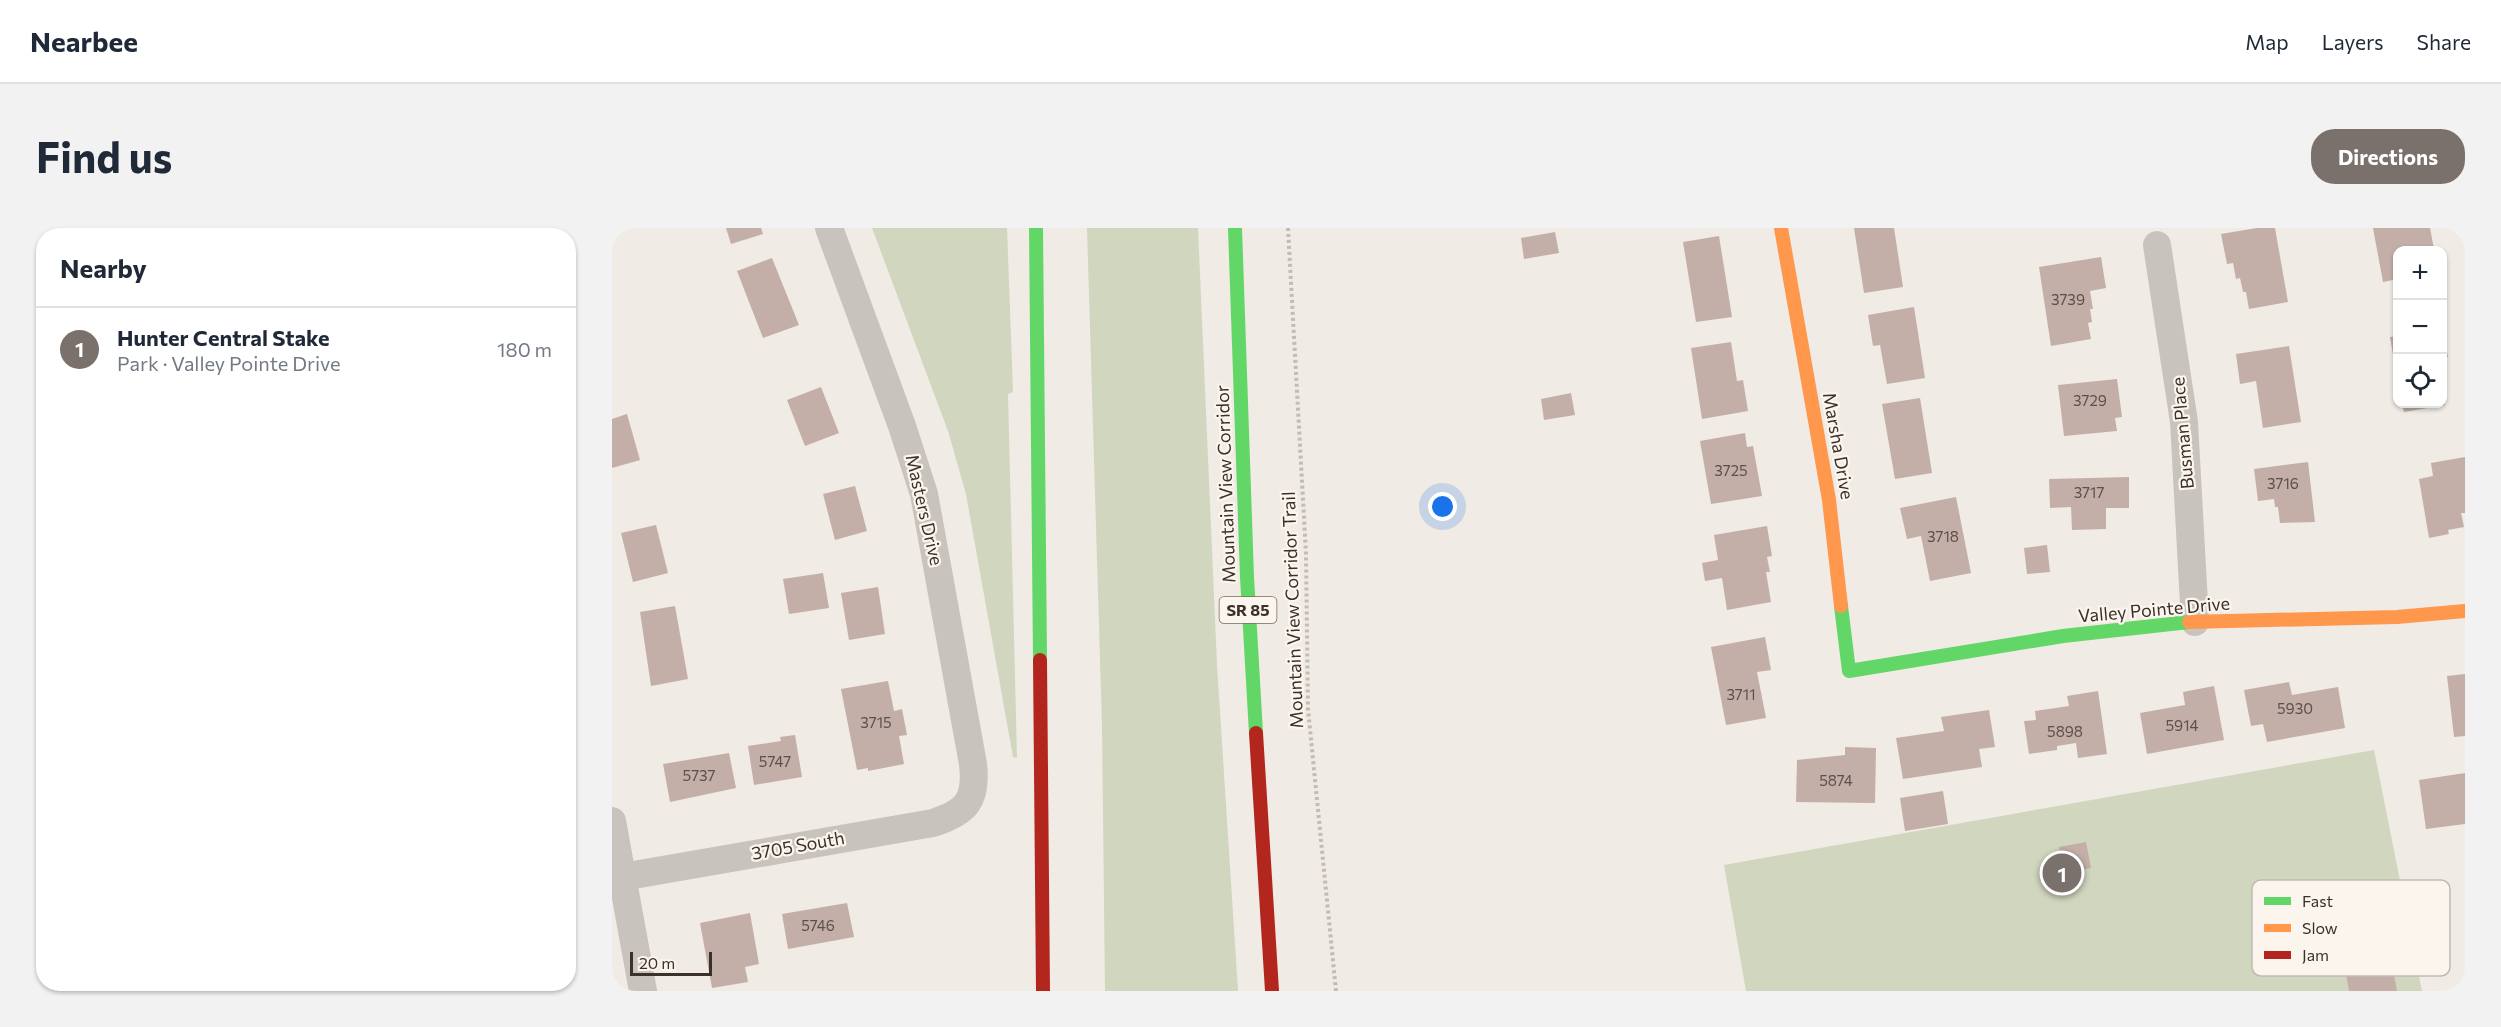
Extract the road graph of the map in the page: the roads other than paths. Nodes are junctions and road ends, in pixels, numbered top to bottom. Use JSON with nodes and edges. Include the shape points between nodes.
{"nodes":[{"id":1,"x":829,"y":228,"type":"edge"},
{"id":2,"x":1036,"y":228,"type":"edge"},
{"id":3,"x":1235,"y":228,"type":"edge"},
{"id":4,"x":1781,"y":228,"type":"edge"},
{"id":5,"x":2157,"y":245,"type":"dead end"},
{"id":6,"x":2465,"y":610,"type":"edge"},
{"id":7,"x":2195,"y":622,"type":"junction"},
{"id":8,"x":1849,"y":671,"type":"joint"},
{"id":9,"x":969,"y":803,"type":"joint"},
{"id":10,"x":612,"y":821,"type":"edge"},
{"id":11,"x":622,"y":877,"type":"junction"},
{"id":12,"x":643,"y":991,"type":"edge"},
{"id":13,"x":1043,"y":991,"type":"edge"},
{"id":14,"x":1272,"y":991,"type":"edge"}],
"edges":[{"from":1,"to":9,"type":"street","name":"Masters Drive","via":[[924,494],[973,764],[975,780]]},
{"from":2,"to":13,"type":"main road"},
{"from":3,"to":14,"type":"main road","name":"Mountain View Corridor","number":"SR 85","via":[[1247,577]]},
{"from":4,"to":8,"type":"main road","name":"Marsha Drive","via":[[1829,500]]},
{"from":5,"to":7,"type":"street","name":"Busman Place","via":[[2184,422]]},
{"from":6,"to":7,"type":"main road","name":"Valley Pointe Drive","via":[[2402,617]]},
{"from":7,"to":8,"type":"main road","name":"Valley Pointe Drive","via":[[2041,639]]},
{"from":9,"to":11,"type":"street","name":"3705 South","via":[[959,812],[933,823]]},
{"from":10,"to":11,"type":"street"},
{"from":11,"to":12,"type":"street"}]}
